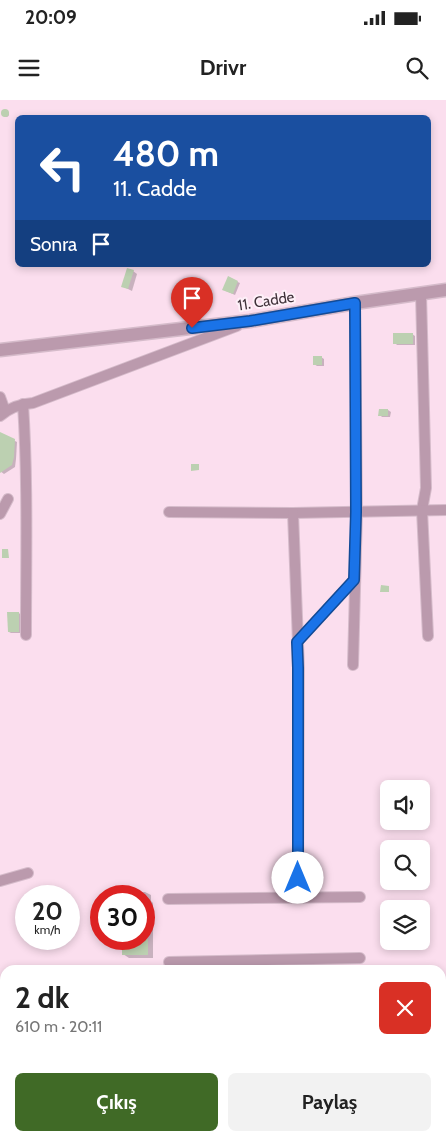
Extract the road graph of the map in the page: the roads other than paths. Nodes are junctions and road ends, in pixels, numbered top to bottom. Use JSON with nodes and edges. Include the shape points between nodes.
{"nodes":[{"id":1,"x":446,"y":290,"type":"edge"},
{"id":2,"x":421,"y":294,"type":"junction"},
{"id":3,"x":355,"y":303,"type":"junction"},
{"id":4,"x":250,"y":321,"type":"junction"},
{"id":5,"x":0,"y":350,"type":"edge"},
{"id":6,"x":0,"y":398,"type":"edge"},
{"id":7,"x":23,"y":404,"type":"junction"},
{"id":8,"x":3,"y":414,"type":"edge"},
{"id":9,"x":8,"y":500,"type":"dead end"},
{"id":10,"x":422,"y":510,"type":"junction"},
{"id":11,"x":446,"y":510,"type":"edge"},
{"id":12,"x":169,"y":512,"type":"dead end"},
{"id":13,"x":356,"y":512,"type":"junction"},
{"id":14,"x":293,"y":513,"type":"junction"},
{"id":15,"x":0,"y":514,"type":"edge"},
{"id":16,"x":354,"y":580,"type":"junction"},
{"id":17,"x":26,"y":635,"type":"dead end"},
{"id":18,"x":428,"y":636,"type":"dead end"},
{"id":19,"x":297,"y":642,"type":"junction"},
{"id":20,"x":352,"y":664,"type":"dead end"},
{"id":21,"x":28,"y":873,"type":"dead end"},
{"id":22,"x":0,"y":880,"type":"edge"},
{"id":23,"x":298,"y":897,"type":"junction"},
{"id":24,"x":360,"y":897,"type":"dead end"},
{"id":25,"x":168,"y":899,"type":"dead end"},
{"id":26,"x":360,"y":958,"type":"dead end"},
{"id":27,"x":169,"y":962,"type":"dead end"}],
"edges":[{"from":1,"to":2,"type":"street","name":"11. Cadde"},
{"from":2,"to":3,"type":"street","name":"11. Cadde"},
{"from":2,"to":10,"type":"street","via":[[426,488]]},
{"from":3,"to":4,"type":"street","name":"11. Cadde"},
{"from":3,"to":13,"type":"street"},
{"from":4,"to":5,"type":"street","name":"11. Cadde"},
{"from":4,"to":7,"type":"street","via":[[34,403]]},
{"from":6,"to":8,"type":"street"},
{"from":7,"to":8,"type":"street"},
{"from":7,"to":17,"type":"street","via":[[26,438]]},
{"from":9,"to":15,"type":"street"},
{"from":10,"to":11,"type":"street"},
{"from":10,"to":13,"type":"street"},
{"from":10,"to":18,"type":"street"},
{"from":12,"to":14,"type":"street"},
{"from":13,"to":14,"type":"street"},
{"from":13,"to":16,"type":"street"},
{"from":14,"to":19,"type":"street"},
{"from":16,"to":19,"type":"street"},
{"from":16,"to":20,"type":"street"},
{"from":19,"to":23,"type":"street"},
{"from":21,"to":22,"type":"street"},
{"from":23,"to":24,"type":"street"},
{"from":23,"to":25,"type":"street"},
{"from":26,"to":27,"type":"street"}]}
